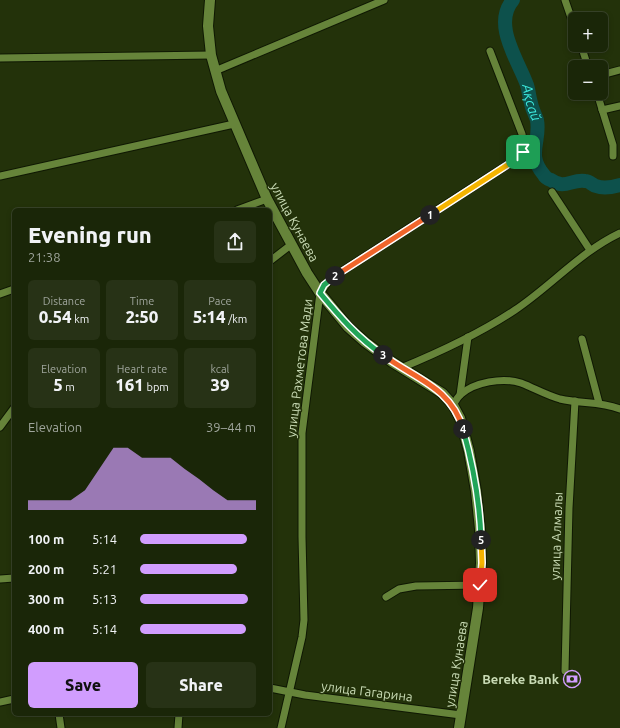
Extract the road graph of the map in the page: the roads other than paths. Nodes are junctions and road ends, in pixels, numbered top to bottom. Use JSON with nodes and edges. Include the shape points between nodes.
{"nodes":[{"id":1,"x":210,"y":0,"type":"edge"},
{"id":2,"x":384,"y":0,"type":"edge"},
{"id":3,"x":565,"y":0,"type":"edge"},
{"id":4,"x":569,"y":12,"type":"edge"},
{"id":5,"x":490,"y":51,"type":"dead end"},
{"id":6,"x":211,"y":55,"type":"junction"},
{"id":7,"x":0,"y":58,"type":"edge"},
{"id":8,"x":620,"y":70,"type":"edge"},
{"id":9,"x":215,"y":71,"type":"junction"},
{"id":10,"x":608,"y":73,"type":"edge"},
{"id":11,"x":599,"y":100,"type":"edge"},
{"id":12,"x":620,"y":106,"type":"edge"},
{"id":13,"x":602,"y":110,"type":"junction"},
{"id":14,"x":234,"y":124,"type":"junction"},
{"id":15,"x":613,"y":156,"type":"dead end"},
{"id":16,"x":0,"y":176,"type":"edge"},
{"id":17,"x":552,"y":192,"type":"dead end"},
{"id":18,"x":267,"y":199,"type":"junction"},
{"id":19,"x":242,"y":208,"type":"edge"},
{"id":20,"x":620,"y":233,"type":"edge"},
{"id":21,"x":292,"y":244,"type":"junction"},
{"id":22,"x":590,"y":250,"type":"junction"},
{"id":23,"x":272,"y":259,"type":"edge"},
{"id":24,"x":12,"y":290,"type":"edge"},
{"id":25,"x":320,"y":293,"type":"junction"},
{"id":26,"x":0,"y":294,"type":"edge"},
{"id":27,"x":468,"y":337,"type":"junction"},
{"id":28,"x":582,"y":340,"type":"dead end"},
{"id":29,"x":401,"y":368,"type":"junction"},
{"id":30,"x":460,"y":395,"type":"junction"},
{"id":31,"x":575,"y":401,"type":"junction"},
{"id":32,"x":599,"y":403,"type":"junction"},
{"id":33,"x":452,"y":405,"type":"junction"},
{"id":34,"x":620,"y":409,"type":"edge"},
{"id":35,"x":12,"y":411,"type":"edge"},
{"id":36,"x":0,"y":427,"type":"edge"},
{"id":37,"x":12,"y":578,"type":"edge"},
{"id":38,"x":0,"y":579,"type":"edge"},
{"id":39,"x":480,"y":585,"type":"junction"},
{"id":40,"x":386,"y":597,"type":"dead end"},
{"id":41,"x":565,"y":671,"type":"dead end"},
{"id":42,"x":272,"y":688,"type":"edge"},
{"id":43,"x":289,"y":692,"type":"junction"},
{"id":44,"x":12,"y":699,"type":"edge"},
{"id":45,"x":0,"y":702,"type":"edge"},
{"id":46,"x":59,"y":716,"type":"edge"},
{"id":47,"x":179,"y":716,"type":"edge"},
{"id":48,"x":461,"y":716,"type":"junction"},
{"id":49,"x":61,"y":728,"type":"edge"},
{"id":50,"x":178,"y":728,"type":"edge"},
{"id":51,"x":281,"y":728,"type":"edge"},
{"id":52,"x":459,"y":728,"type":"edge"}],
"edges":[{"from":1,"to":6,"type":"main road","name":"улица Кунаева","via":[[208,26]]},
{"from":2,"to":9,"type":"street"},
{"from":3,"to":4,"type":"street"},
{"from":5,"to":25,"type":"street","name":"улица Рахметова Мади","via":[[522,134],[523,152],[518,158],[330,279]]},
{"from":6,"to":7,"type":"street"},
{"from":6,"to":9,"type":"main road","name":"улица Кунаева"},
{"from":8,"to":10,"type":"street"},
{"from":9,"to":14,"type":"main road","name":"улица Кунаева"},
{"from":11,"to":13,"type":"street"},
{"from":12,"to":13,"type":"street"},
{"from":13,"to":15,"type":"street","via":[[613,145]]},
{"from":14,"to":16,"type":"street"},
{"from":14,"to":18,"type":"main road","name":"улица Кунаева"},
{"from":17,"to":22,"type":"street"},
{"from":18,"to":19,"type":"street"},
{"from":18,"to":21,"type":"main road","name":"улица Кунаева"},
{"from":20,"to":22,"type":"street"},
{"from":21,"to":23,"type":"street"},
{"from":21,"to":25,"type":"main road","name":"улица Кунаева"},
{"from":22,"to":27,"type":"street","via":[[515,310]]},
{"from":24,"to":26,"type":"street"},
{"from":25,"to":29,"type":"main road","name":"улица Кунаева","via":[[348,327]]},
{"from":25,"to":43,"type":"street","name":"улица Рахметова Мади","via":[[302,433],[304,620]]},
{"from":27,"to":29,"type":"street"},
{"from":27,"to":30,"type":"street"},
{"from":28,"to":32,"type":"street"},
{"from":29,"to":33,"type":"main road","name":"улица Кунаева","via":[[442,393]]},
{"from":30,"to":31,"type":"street","via":[[473,386],[509,381],[545,394]]},
{"from":30,"to":33,"type":"street"},
{"from":31,"to":32,"type":"street"},
{"from":31,"to":41,"type":"street","name":"улица Алмалы","via":[[568,508]]},
{"from":32,"to":34,"type":"street"},
{"from":33,"to":39,"type":"main road","name":"улица Кунаева","via":[[460,418],[468,444],[476,491],[482,563]]},
{"from":35,"to":36,"type":"street"},
{"from":37,"to":38,"type":"street"},
{"from":39,"to":40,"type":"street","via":[[416,586],[399,589]]},
{"from":39,"to":48,"type":"main road","name":"улица Кунаева"},
{"from":42,"to":43,"type":"street","name":"улица Гагарина"},
{"from":43,"to":48,"type":"street","name":"улица Гагарина"},
{"from":43,"to":51,"type":"street","name":"улица Рахметова Мади"},
{"from":44,"to":45,"type":"street"},
{"from":46,"to":49,"type":"street"},
{"from":47,"to":50,"type":"street"},
{"from":48,"to":52,"type":"main road","name":"улица Кунаева"}]}
